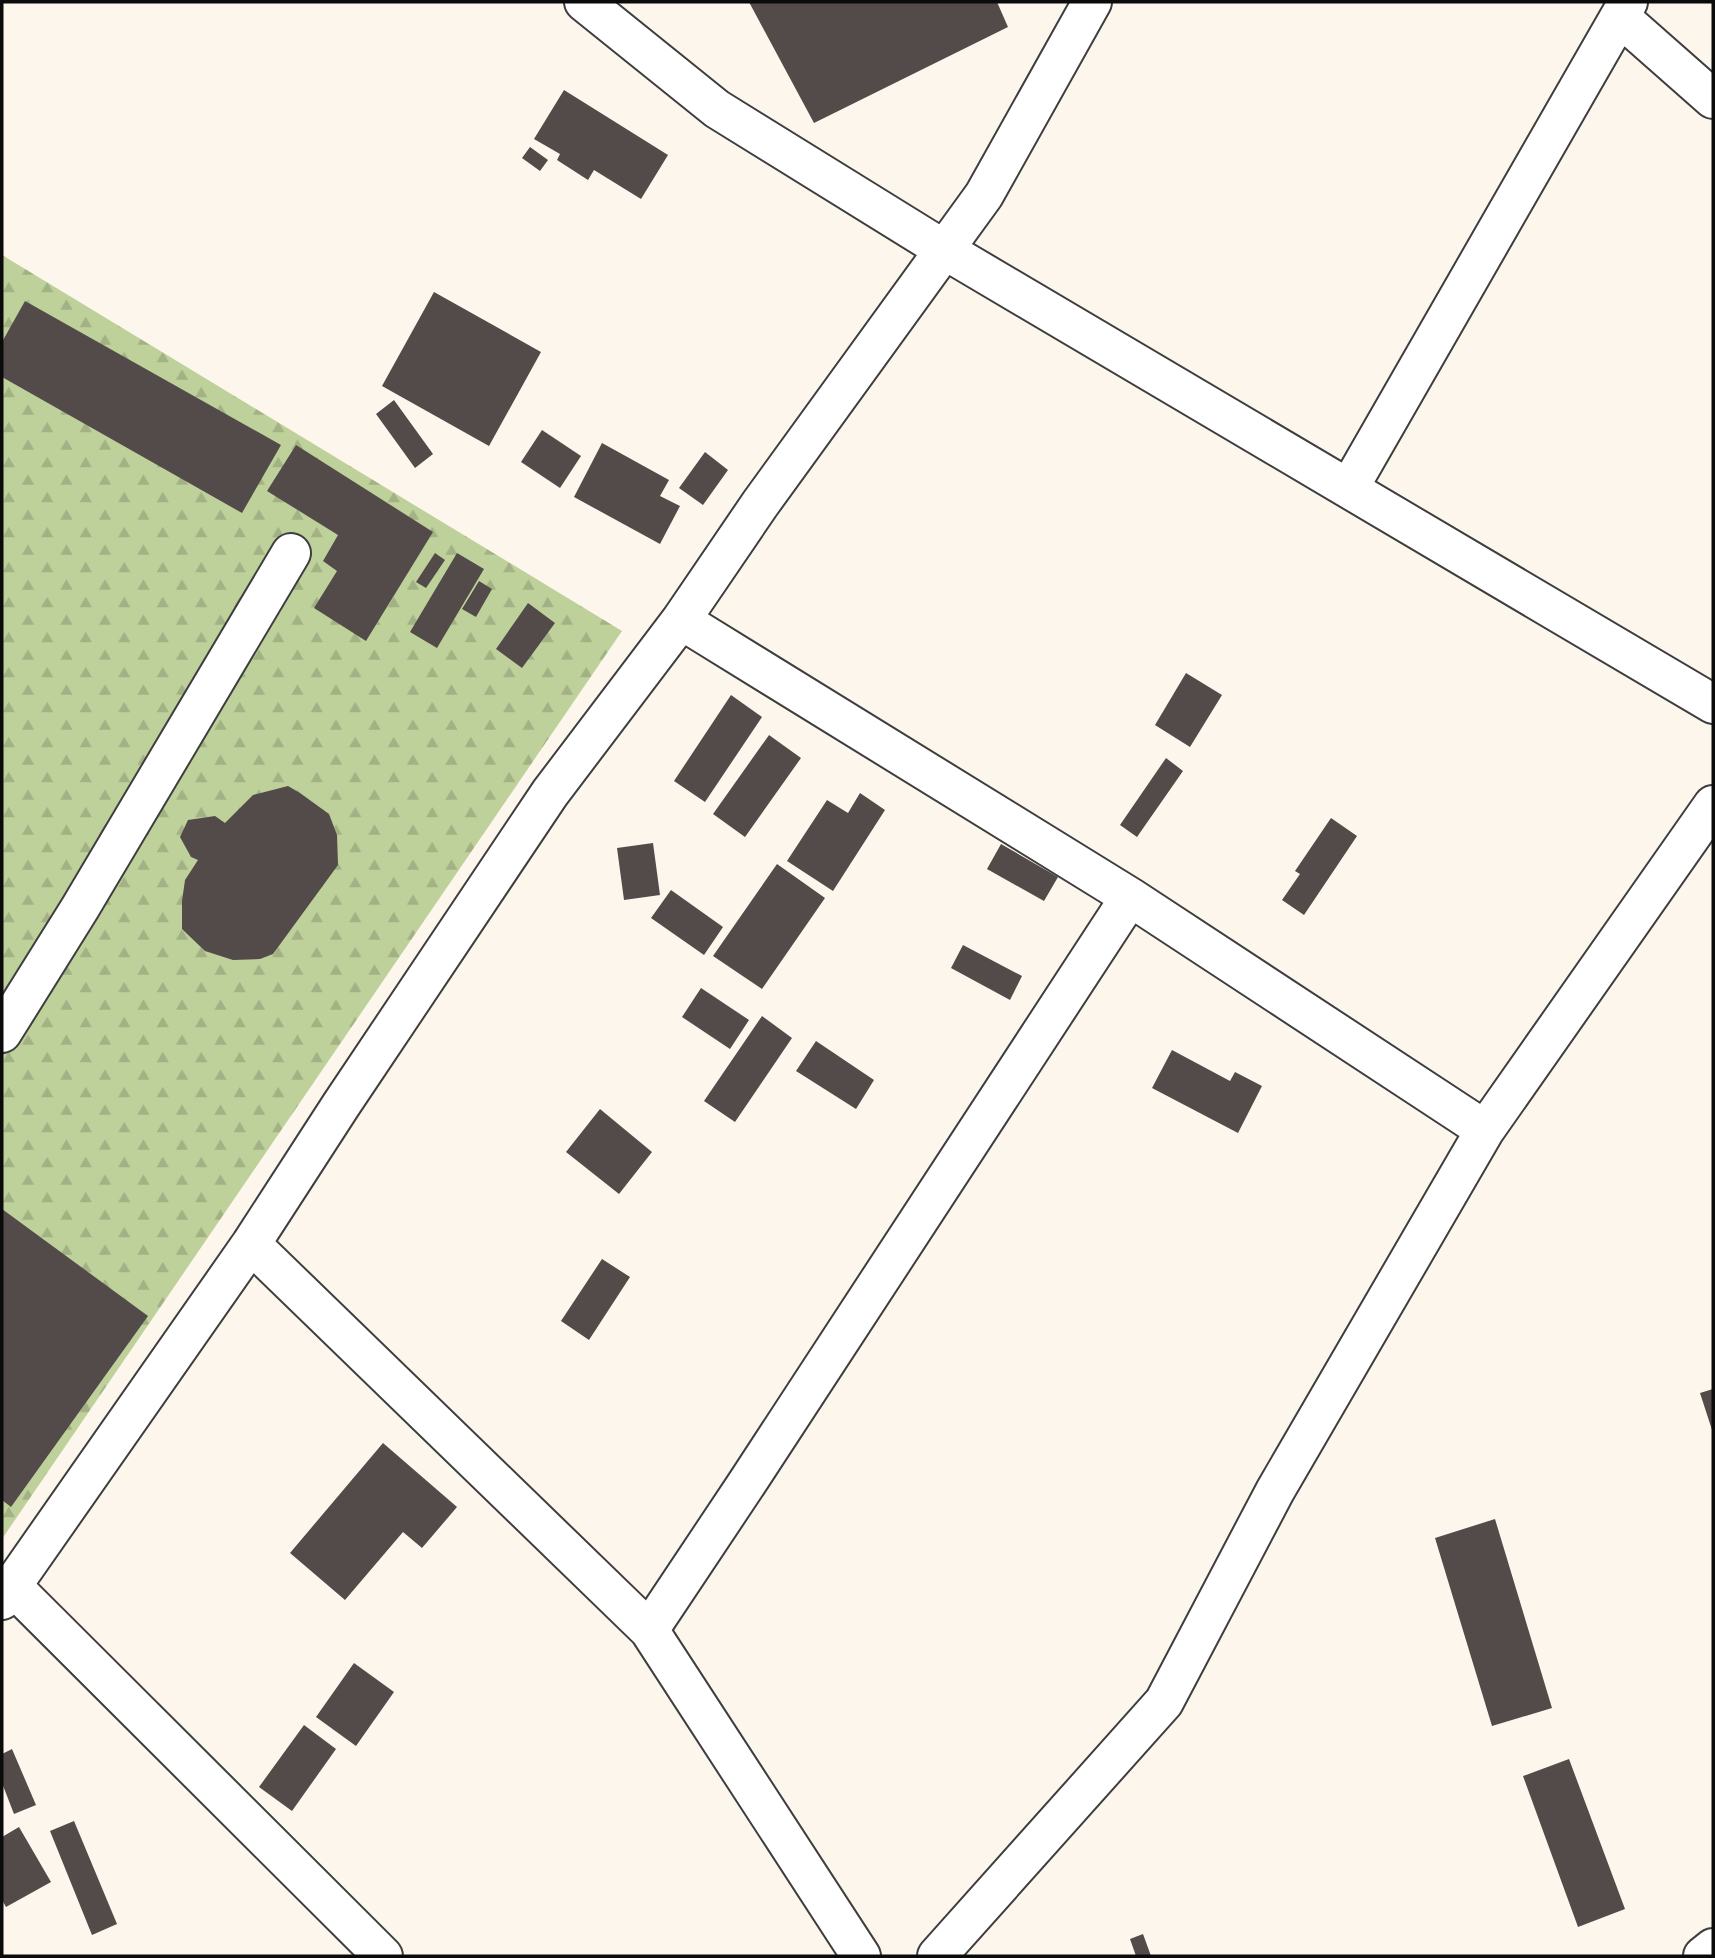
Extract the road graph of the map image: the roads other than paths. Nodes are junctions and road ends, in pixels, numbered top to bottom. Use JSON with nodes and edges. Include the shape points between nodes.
{"nodes":[{"id":1,"x":584,"y":2,"type":"edge"},
{"id":2,"x":1091,"y":2,"type":"edge"},
{"id":3,"x":1624,"y":9,"type":"edge"},
{"id":4,"x":1713,"y":99,"type":"edge"},
{"id":5,"x":943,"y":249,"type":"junction"},
{"id":6,"x":1349,"y":488,"type":"junction"},
{"id":7,"x":292,"y":553,"type":"dead end"},
{"id":8,"x":681,"y":621,"type":"junction"},
{"id":9,"x":1713,"y":704,"type":"edge"},
{"id":10,"x":1713,"y":804,"type":"edge"},
{"id":11,"x":1130,"y":897,"type":"junction"},
{"id":12,"x":2,"y":1033,"type":"edge"},
{"id":13,"x":1485,"y":1130,"type":"junction"},
{"id":14,"x":251,"y":1244,"type":"junction"},
{"id":15,"x":7,"y":1593,"type":"edge"},
{"id":16,"x":649,"y":1630,"type":"junction"},
{"id":17,"x":1713,"y":1948,"type":"edge"},
{"id":18,"x":383,"y":1956,"type":"edge"},
{"id":19,"x":861,"y":1956,"type":"edge"},
{"id":20,"x":937,"y":1956,"type":"edge"},
{"id":21,"x":1703,"y":1956,"type":"edge"}],
"edges":[{"from":1,"to":5,"type":"street","via":[[717,109]]},
{"from":2,"to":5,"type":"street","via":[[984,195]]},
{"from":3,"to":4,"type":"street"},
{"from":3,"to":6,"type":"street"},
{"from":5,"to":6,"type":"street"},
{"from":5,"to":8,"type":"street"},
{"from":6,"to":9,"type":"street"},
{"from":7,"to":12,"type":"street"},
{"from":8,"to":11,"type":"street"},
{"from":8,"to":14,"type":"street","via":[[550,793]]},
{"from":10,"to":13,"type":"street"},
{"from":11,"to":13,"type":"street"},
{"from":11,"to":16,"type":"street"},
{"from":13,"to":20,"type":"street","via":[[1275,1491],[1164,1702]]},
{"from":14,"to":15,"type":"street"},
{"from":14,"to":16,"type":"street"},
{"from":15,"to":18,"type":"street"},
{"from":16,"to":19,"type":"street"},
{"from":17,"to":21,"type":"street"}]}
